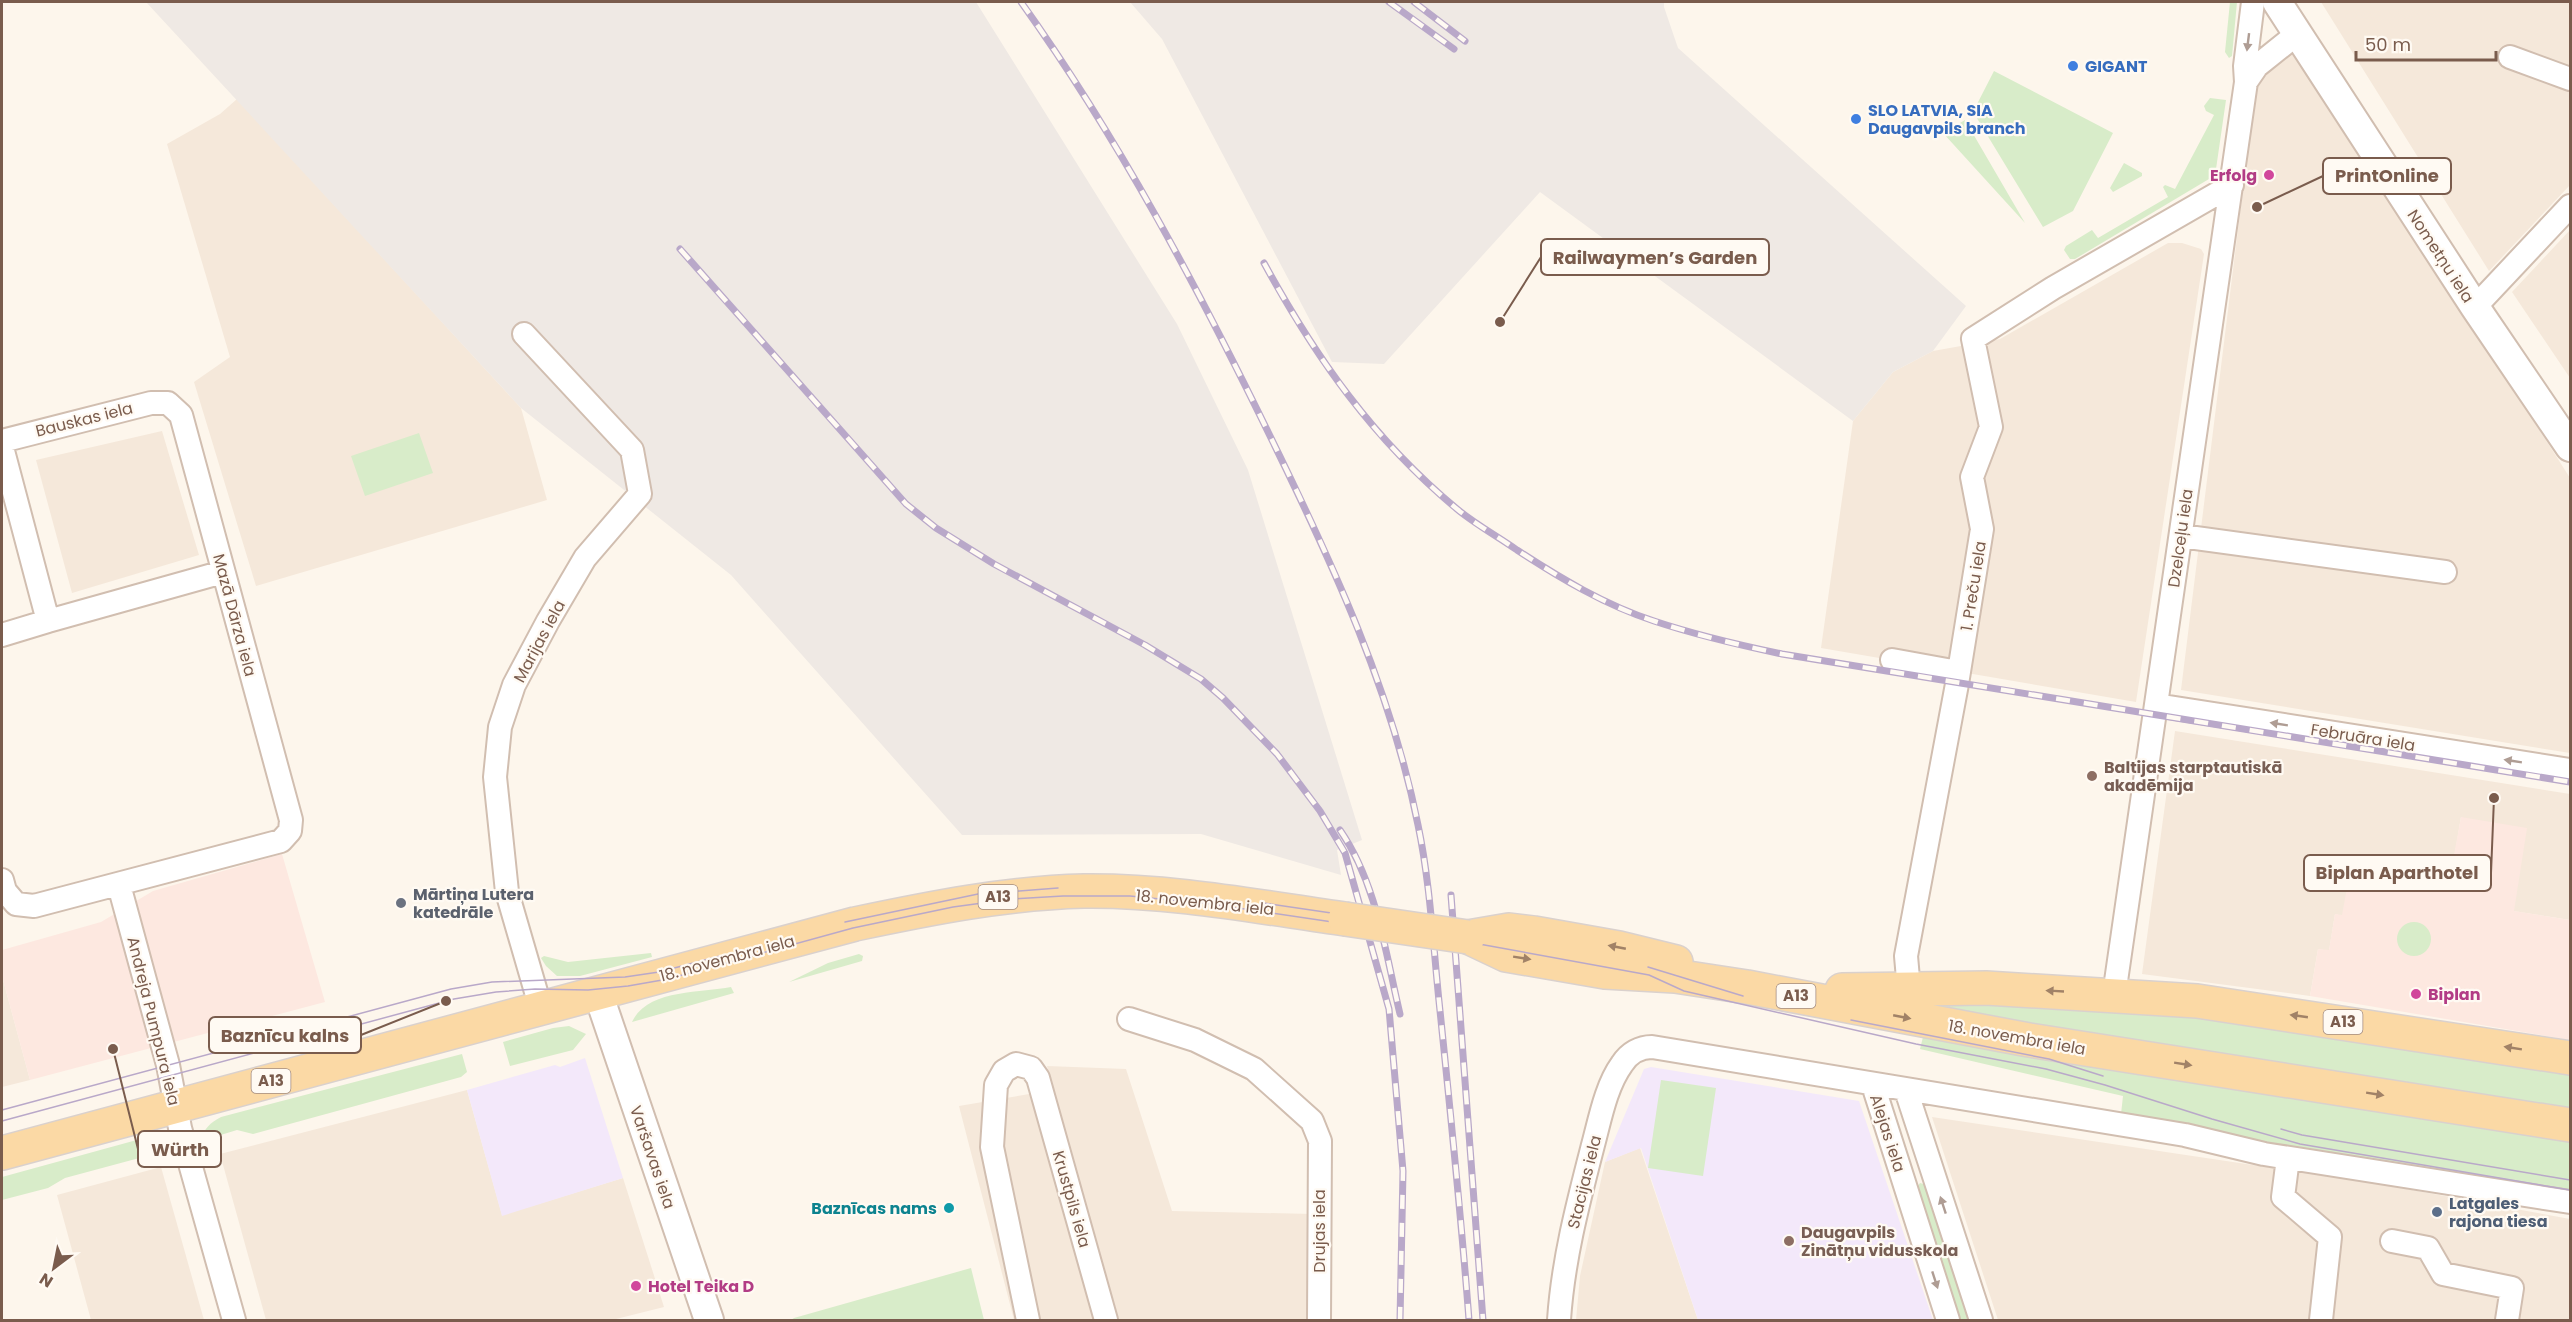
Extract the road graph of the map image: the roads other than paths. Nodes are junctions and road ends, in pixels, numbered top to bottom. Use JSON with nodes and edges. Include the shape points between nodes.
{"nodes":[{"id":1,"x":2253,"y":2,"type":"edge"},
{"id":2,"x":2277,"y":2,"type":"edge"},
{"id":3,"x":2297,"y":34,"type":"junction"},
{"id":4,"x":2510,"y":57,"type":"dead end"},
{"id":5,"x":2571,"y":79,"type":"edge"},
{"id":6,"x":2246,"y":82,"type":"junction"},
{"id":7,"x":2232,"y":185,"type":"junction"},
{"id":8,"x":2571,"y":206,"type":"edge"},
{"id":9,"x":2475,"y":307,"type":"junction"},
{"id":10,"x":524,"y":334,"type":"dead end"},
{"id":11,"x":168,"y":403,"type":"joint"},
{"id":12,"x":2,"y":441,"type":"edge"},
{"id":13,"x":2570,"y":445,"type":"edge"},
{"id":14,"x":2,"y":447,"type":"edge"},
{"id":15,"x":2181,"y":536,"type":"junction"},
{"id":16,"x":223,"y":572,"type":"junction"},
{"id":17,"x":2445,"y":572,"type":"dead end"},
{"id":18,"x":48,"y":621,"type":"junction"},
{"id":19,"x":2,"y":635,"type":"edge"},
{"id":20,"x":1892,"y":660,"type":"dead end"},
{"id":21,"x":1958,"y":672,"type":"junction"},
{"id":22,"x":2156,"y":705,"type":"junction"},
{"id":23,"x":2571,"y":770,"type":"edge"},
{"id":24,"x":2,"y":880,"type":"edge"},
{"id":25,"x":119,"y":885,"type":"junction"},
{"id":26,"x":1468,"y":938,"type":"junction"},
{"id":27,"x":1909,"y":990,"type":"junction"},
{"id":28,"x":598,"y":993,"type":"junction"},
{"id":29,"x":2114,"y":995,"type":"junction"},
{"id":30,"x":541,"y":1009,"type":"junction"},
{"id":31,"x":1129,"y":1020,"type":"dead end"},
{"id":32,"x":2571,"y":1058,"type":"edge"},
{"id":33,"x":1873,"y":1085,"type":"junction"},
{"id":34,"x":1906,"y":1090,"type":"junction"},
{"id":35,"x":176,"y":1106,"type":"junction"},
{"id":36,"x":2571,"y":1125,"type":"edge"},
{"id":37,"x":2,"y":1153,"type":"edge"},
{"id":38,"x":2288,"y":1158,"type":"junction"},
{"id":39,"x":1932,"y":1171,"type":"junction"},
{"id":40,"x":1903,"y":1181,"type":"junction"},
{"id":41,"x":2571,"y":1202,"type":"edge"},
{"id":42,"x":2392,"y":1241,"type":"dead end"},
{"id":43,"x":234,"y":1320,"type":"edge"},
{"id":44,"x":709,"y":1320,"type":"edge"},
{"id":45,"x":1028,"y":1320,"type":"edge"},
{"id":46,"x":1107,"y":1320,"type":"edge"},
{"id":47,"x":1319,"y":1320,"type":"edge"},
{"id":48,"x":1559,"y":1320,"type":"edge"},
{"id":49,"x":1948,"y":1320,"type":"edge"},
{"id":50,"x":1981,"y":1320,"type":"edge"},
{"id":51,"x":2322,"y":1320,"type":"edge"},
{"id":52,"x":2507,"y":1320,"type":"edge"}],
"edges":[{"from":1,"to":6,"type":"street","name":"Dzelceļu iela","one_way":true},
{"from":2,"to":3,"type":"street","name":"Nometņu iela"},
{"from":3,"to":6,"type":"street","via":[[2257,66]]},
{"from":3,"to":9,"type":"street","name":"Nometņu iela"},
{"from":4,"to":5,"type":"street"},
{"from":6,"to":7,"type":"street","name":"Dzelceļu iela"},
{"from":7,"to":15,"type":"street","name":"Dzelceļu iela"},
{"from":7,"to":21,"type":"street","name":"1. Preču iela","via":[[1973,339],[1991,427],[1972,477],[1982,529]]},
{"from":8,"to":9,"type":"street"},
{"from":9,"to":13,"type":"street","name":"Nometņu iela"},
{"from":10,"to":30,"type":"street","name":"Marijas iela","via":[[632,450],[640,494],[585,558],[514,685],[500,727],[495,777],[507,892]]},
{"from":11,"to":12,"type":"street","name":"Bauskas iela","via":[[151,403]]},
{"from":11,"to":16,"type":"street","name":"Mazā Dārza iela","via":[[180,416]]},
{"from":14,"to":18,"type":"street"},
{"from":15,"to":17,"type":"street"},
{"from":15,"to":22,"type":"street","name":"Dzelceļu iela"},
{"from":16,"to":18,"type":"street"},
{"from":16,"to":25,"type":"street","name":"Mazā Dārza iela","via":[[291,820],[290,831],[280,841]]},
{"from":18,"to":19,"type":"street"},
{"from":20,"to":21,"type":"street"},
{"from":21,"to":27,"type":"street","name":"1. Preču iela","via":[[1906,956]]},
{"from":23,"to":22,"type":"street","name":"Februāra iela","one_way":true},
{"from":22,"to":29,"type":"street","name":"Dzelceļu iela"},
{"from":24,"to":25,"type":"street","via":[[4,891],[16,904],[34,906]]},
{"from":25,"to":35,"type":"street","name":"Andreja Pumpura iela"},
{"from":27,"to":26,"type":"main road","name":"18. novembra iela","number":"A13","one_way":true,"via":[[1852,991],[1790,985],[1619,948],[1509,930]]},
{"from":26,"to":28,"type":"main road","name":"18. novembra iela","number":"A13","bridge":true,"via":[[1171,895],[1085,891],[1015,895],[855,924]]},
{"from":26,"to":36,"type":"main road","name":"18. novembra iela","number":"A13","one_way":true,"via":[[1506,955],[1605,972],[1675,976],[1747,987],[2018,1038]]},
{"from":29,"to":27,"type":"main road","name":"18. novembra iela","number":"A13","one_way":true,"via":[[1986,988]]},
{"from":28,"to":30,"type":"main road","name":"18. novembra iela","number":"A13"},
{"from":28,"to":44,"type":"street","name":"Varšavas iela"},
{"from":32,"to":29,"type":"main road","name":"18. novembra iela","number":"A13","one_way":true,"via":[[2197,1001]]},
{"from":30,"to":35,"type":"main road","name":"18. novembra iela","number":"A13"},
{"from":31,"to":47,"type":"street","name":"Drujas iela","via":[[1195,1040],[1254,1069],[1312,1121],[1320,1141]]},
{"from":33,"to":34,"type":"street"},
{"from":33,"to":40,"type":"street","name":"Alejas iela"},
{"from":33,"to":48,"type":"street","name":"Stacijas iela","via":[[1652,1047],[1642,1047],[1633,1053],[1616,1071],[1601,1113],[1569,1238]]},
{"from":34,"to":38,"type":"street","via":[[2185,1135]]},
{"from":34,"to":39,"type":"street","name":"Alejas iela"},
{"from":35,"to":37,"type":"main road","name":"18. novembra iela","number":"A13"},
{"from":35,"to":43,"type":"street","name":"Andreja Pumpura iela"},
{"from":38,"to":41,"type":"street"},
{"from":38,"to":51,"type":"street","via":[[2283,1197],[2330,1237]]},
{"from":39,"to":40,"type":"street","name":"Alejas iela"},
{"from":50,"to":39,"type":"street","name":"Alejas iela","one_way":true},
{"from":40,"to":49,"type":"street","name":"Alejas iela","one_way":true},
{"from":42,"to":52,"type":"street","via":[[2428,1248],[2443,1274],[2512,1288]]},
{"from":45,"to":46,"type":"street","name":"Krustpils iela","via":[[992,1147],[996,1085],[1004,1071],[1016,1064],[1031,1068],[1038,1078]]}]}
